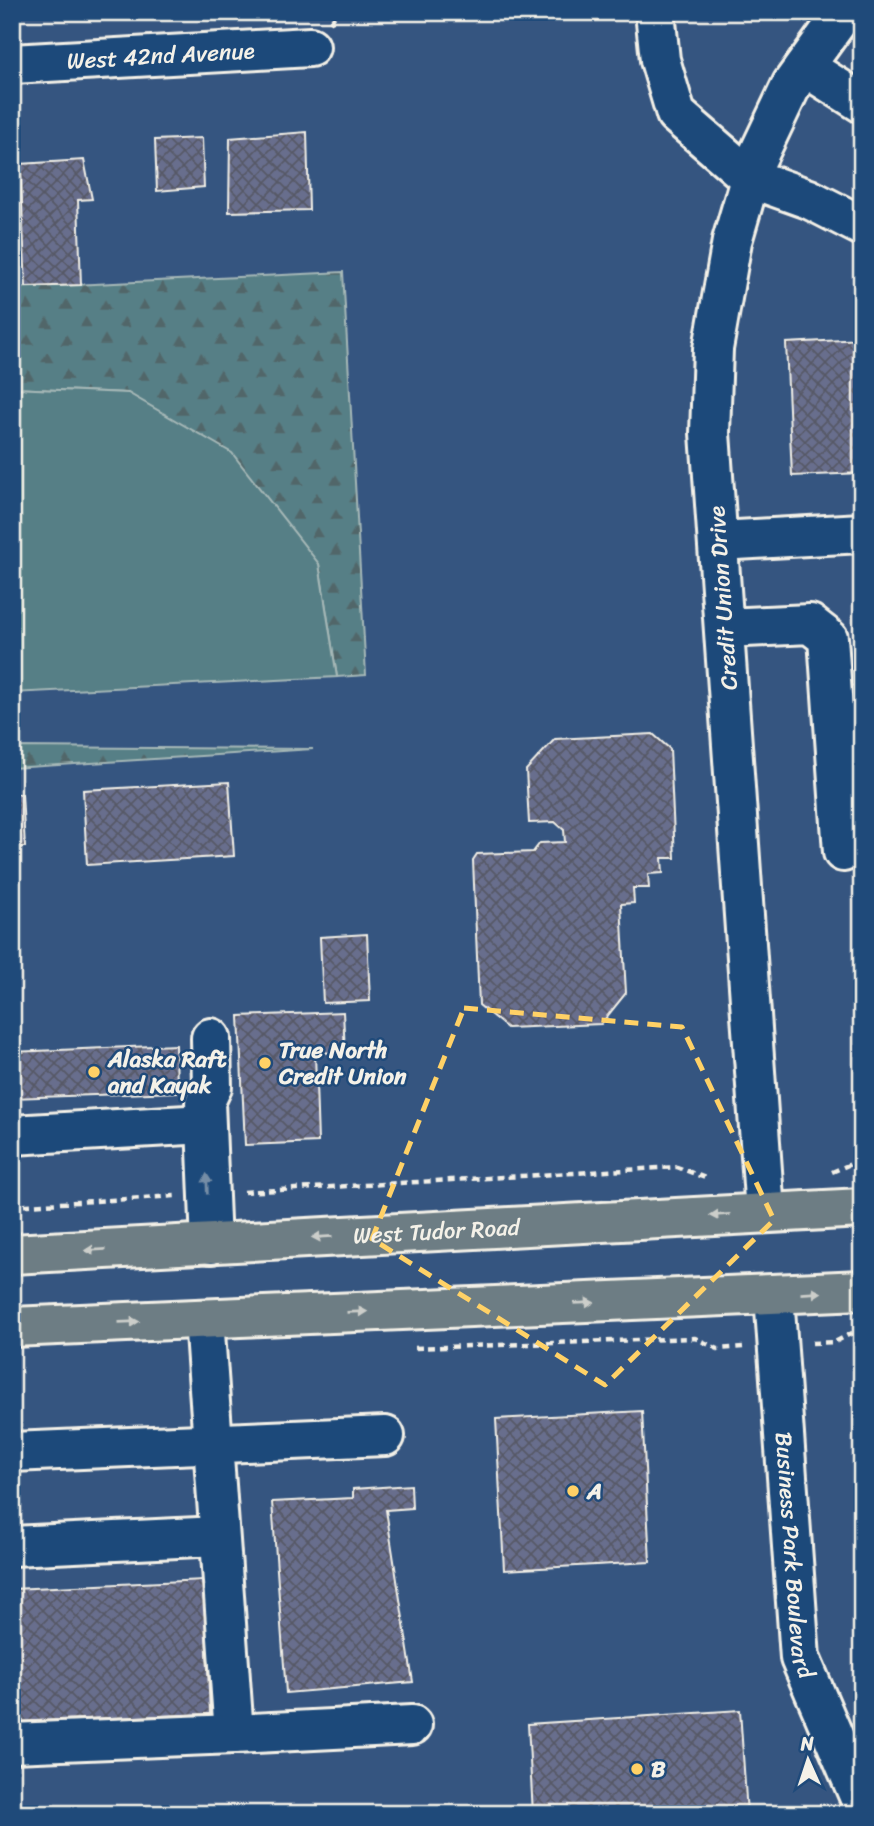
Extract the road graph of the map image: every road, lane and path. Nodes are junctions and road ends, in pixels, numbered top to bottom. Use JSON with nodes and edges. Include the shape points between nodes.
{"nodes":[{"id":1,"x":655,"y":12,"type":"edge"},
{"id":2,"x":844,"y":12,"type":"edge"},
{"id":3,"x":310,"y":47,"type":"dead end"},
{"id":4,"x":12,"y":64,"type":"edge"},
{"id":5,"x":805,"y":67,"type":"junction"},
{"id":6,"x":862,"y":103,"type":"edge"},
{"id":7,"x":750,"y":178,"type":"junction"},
{"id":8,"x":862,"y":226,"type":"edge"},
{"id":9,"x":862,"y":533,"type":"edge"},
{"id":10,"x":719,"y":541,"type":"junction"},
{"id":11,"x":725,"y":628,"type":"junction"},
{"id":12,"x":849,"y":761,"type":"edge"},
{"id":13,"x":843,"y":852,"type":"dead end"},
{"id":14,"x":211,"y":1038,"type":"dead end"},
{"id":15,"x":205,"y":1124,"type":"junction"},
{"id":16,"x":12,"y":1135,"type":"edge"},
{"id":17,"x":862,"y":1159,"type":"edge"},
{"id":18,"x":825,"y":1172,"type":"dead end"},
{"id":19,"x":704,"y":1179,"type":"dead end"},
{"id":20,"x":208,"y":1194,"type":"junction"},
{"id":21,"x":12,"y":1206,"type":"edge"},
{"id":22,"x":862,"y":1208,"type":"edge"},
{"id":23,"x":765,"y":1213,"type":"junction"},
{"id":24,"x":211,"y":1244,"type":"junction"},
{"id":25,"x":12,"y":1254,"type":"edge"},
{"id":26,"x":862,"y":1290,"type":"edge"},
{"id":27,"x":774,"y":1295,"type":"junction"},
{"id":28,"x":204,"y":1319,"type":"junction"},
{"id":29,"x":12,"y":1327,"type":"edge"},
{"id":30,"x":862,"y":1332,"type":"edge"},
{"id":31,"x":828,"y":1342,"type":"dead end"},
{"id":32,"x":385,"y":1436,"type":"dead end"},
{"id":33,"x":213,"y":1444,"type":"junction"},
{"id":34,"x":12,"y":1452,"type":"edge"},
{"id":35,"x":219,"y":1536,"type":"junction"},
{"id":36,"x":12,"y":1546,"type":"edge"},
{"id":37,"x":412,"y":1724,"type":"dead end"},
{"id":38,"x":234,"y":1734,"type":"junction"},
{"id":39,"x":12,"y":1743,"type":"edge"},
{"id":40,"x":862,"y":1802,"type":"edge"}],
"edges":[{"from":1,"to":7,"type":"street","via":[[660,60],[676,114]]},
{"from":2,"to":5,"type":"street","name":"Credit Union Drive"},
{"from":3,"to":4,"type":"street","name":"West 42nd Avenue"},
{"from":5,"to":6,"type":"street"},
{"from":5,"to":7,"type":"street","name":"Credit Union Drive","via":[[792,84]]},
{"from":7,"to":8,"type":"street","via":[[809,199]]},
{"from":7,"to":10,"type":"street","name":"Credit Union Drive","via":[[732,241],[713,348],[710,433]]},
{"from":9,"to":10,"type":"street"},
{"from":10,"to":11,"type":"street","name":"Credit Union Drive"},
{"from":11,"to":12,"type":"street","via":[[810,624],[828,638]]},
{"from":11,"to":23,"type":"street","name":"Credit Union Drive"},
{"from":12,"to":13,"type":"street"},
{"from":14,"to":15,"type":"street","via":[[212,1087],[205,1102]]},
{"from":15,"to":16,"type":"street"},
{"from":20,"to":15,"type":"street","one_way":true},
{"from":17,"to":18,"type":"path"},
{"from":19,"to":20,"type":"path","via":[[677,1167]]},
{"from":20,"to":21,"type":"path"},
{"from":20,"to":24,"type":"street"},
{"from":22,"to":23,"type":"main road","name":"West Tudor Road"},
{"from":23,"to":24,"type":"main road","name":"West Tudor Road","one_way":true},
{"from":24,"to":25,"type":"main road","name":"West Tudor Road","one_way":true},
{"from":27,"to":26,"type":"main road","one_way":true},
{"from":28,"to":27,"type":"main road","one_way":true},
{"from":27,"to":40,"type":"street","name":"Business Park Boulevard","via":[[800,1658]]},
{"from":29,"to":28,"type":"main road","one_way":true},
{"from":28,"to":33,"type":"street"},
{"from":30,"to":31,"type":"path"},
{"from":32,"to":33,"type":"street"},
{"from":33,"to":34,"type":"street"},
{"from":33,"to":35,"type":"street"},
{"from":35,"to":36,"type":"street"},
{"from":35,"to":38,"type":"street"},
{"from":37,"to":38,"type":"street"},
{"from":38,"to":39,"type":"street"}]}
